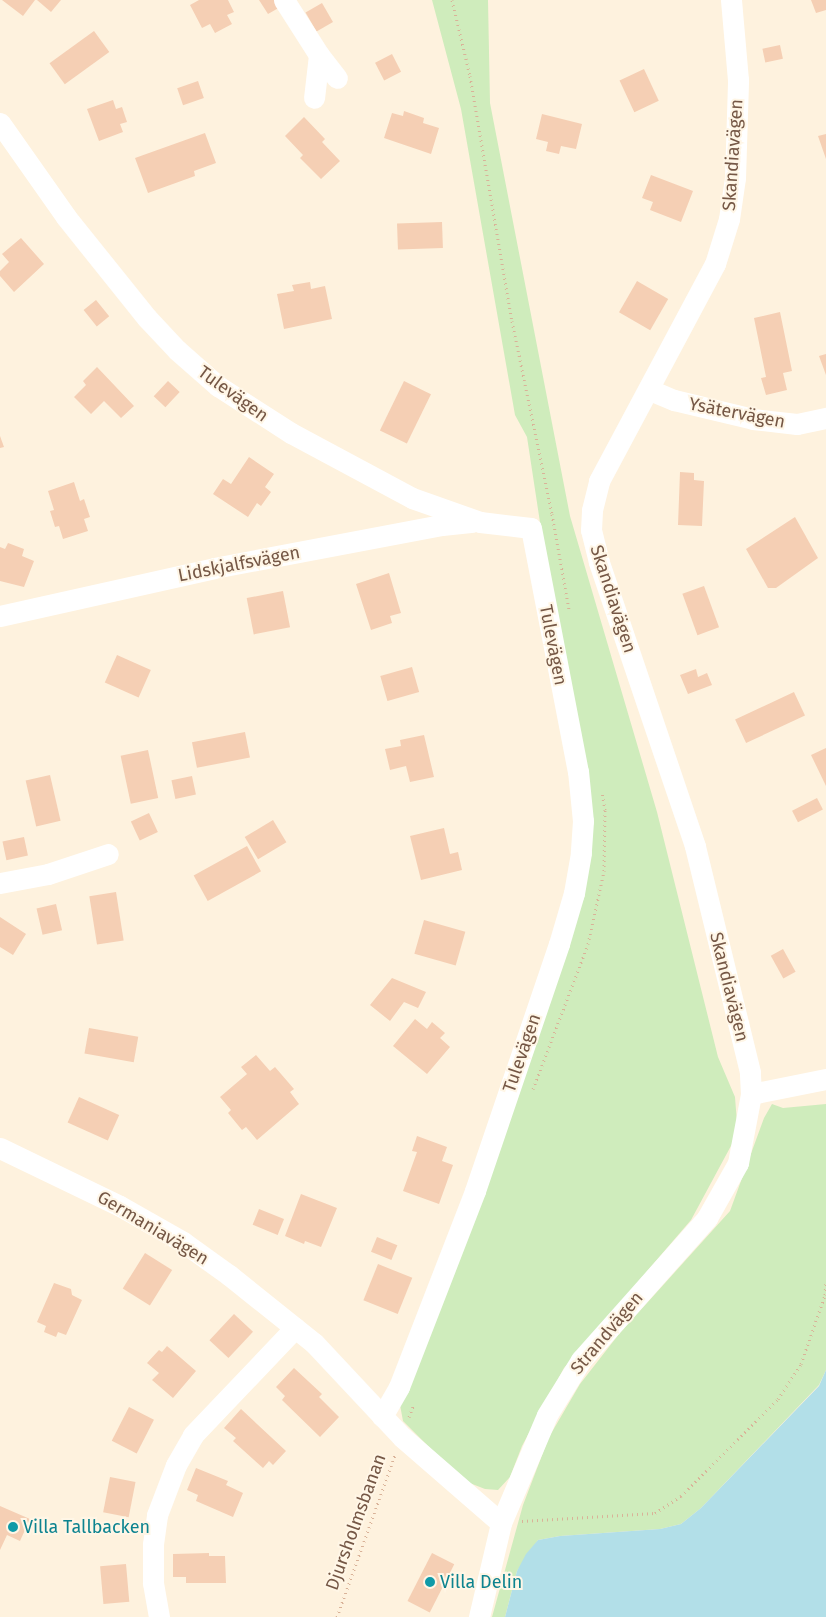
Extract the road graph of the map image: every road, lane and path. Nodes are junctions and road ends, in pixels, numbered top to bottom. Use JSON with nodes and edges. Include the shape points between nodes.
{"nodes":[{"id":1,"x":284,"y":0,"type":"edge"},
{"id":2,"x":452,"y":0,"type":"edge"},
{"id":3,"x":731,"y":0,"type":"edge"},
{"id":4,"x":319,"y":55,"type":"junction"},
{"id":5,"x":337,"y":78,"type":"dead end"},
{"id":6,"x":314,"y":98,"type":"dead end"},
{"id":7,"x":0,"y":123,"type":"edge"},
{"id":8,"x":650,"y":390,"type":"junction"},
{"id":9,"x":826,"y":418,"type":"edge"},
{"id":10,"x":480,"y":522,"type":"junction"},
{"id":11,"x":569,"y":610,"type":"dead end"},
{"id":12,"x":0,"y":616,"type":"edge"},
{"id":13,"x":602,"y":791,"type":"dead end"},
{"id":14,"x":108,"y":854,"type":"dead end"},
{"id":15,"x":0,"y":883,"type":"edge"},
{"id":16,"x":826,"y":1079,"type":"edge"},
{"id":17,"x":531,"y":1093,"type":"dead end"},
{"id":18,"x":752,"y":1094,"type":"junction"},
{"id":19,"x":0,"y":1148,"type":"edge"},
{"id":20,"x":826,"y":1280,"type":"edge"},
{"id":21,"x":295,"y":1328,"type":"junction"},
{"id":22,"x":416,"y":1400,"type":"dead end"},
{"id":23,"x":382,"y":1417,"type":"junction"},
{"id":24,"x":402,"y":1437,"type":"junction"},
{"id":25,"x":501,"y":1523,"type":"junction"},
{"id":26,"x":159,"y":1617,"type":"edge"},
{"id":27,"x":337,"y":1617,"type":"edge"},
{"id":28,"x":479,"y":1617,"type":"edge"}],
"edges":[{"from":1,"to":4,"type":"street"},
{"from":2,"to":11,"type":"path","via":[[470,76],[512,321]]},
{"from":3,"to":8,"type":"street","name":"Skandiavägen","via":[[738,80],[735,178],[729,219],[715,264]]},
{"from":4,"to":5,"type":"street"},
{"from":4,"to":6,"type":"street"},
{"from":7,"to":10,"type":"street","name":"Tulevägen","via":[[66,217],[147,318],[218,386],[328,454],[412,498]]},
{"from":8,"to":9,"type":"street","name":"Ysätervägen","via":[[674,400],[753,419],[797,424]]},
{"from":8,"to":18,"type":"street","name":"Skandiavägen","via":[[599,481],[592,510],[592,530],[598,562],[695,846],[750,1072]]},
{"from":10,"to":12,"type":"street","name":"Lidskjalfsvägen","via":[[442,525],[214,568]]},
{"from":10,"to":23,"type":"street","name":"Tulevägen","via":[[531,528],[578,771],[583,821],[581,853],[574,893],[559,944],[475,1192],[399,1387]]},
{"from":13,"to":17,"type":"path","via":[[605,810],[604,871],[588,944]]},
{"from":14,"to":15,"type":"street","via":[[48,874]]},
{"from":16,"to":18,"type":"street"},
{"from":18,"to":25,"type":"street","name":"Strandvägen","via":[[738,1163],[707,1218],[581,1360],[547,1415]]},
{"from":19,"to":21,"type":"street","name":"Germaniavägen","via":[[120,1206],[183,1242]]},
{"from":20,"to":25,"type":"path","via":[[825,1295],[801,1364],[778,1399],[681,1496],[655,1513]]},
{"from":21,"to":23,"type":"street","name":"Germaniavägen","via":[[314,1343]]},
{"from":21,"to":26,"type":"street","via":[[193,1435],[176,1465],[157,1516],[152,1544],[153,1583]]},
{"from":22,"to":24,"type":"path","name":"Djursholmsbanan"},
{"from":23,"to":24,"type":"street","name":"Germaniavägen"},
{"from":24,"to":25,"type":"street","name":"Germaniavägen"},
{"from":24,"to":27,"type":"path","name":"Djursholmsbanan"},
{"from":25,"to":28,"type":"street","name":"Strandvägen"}]}
